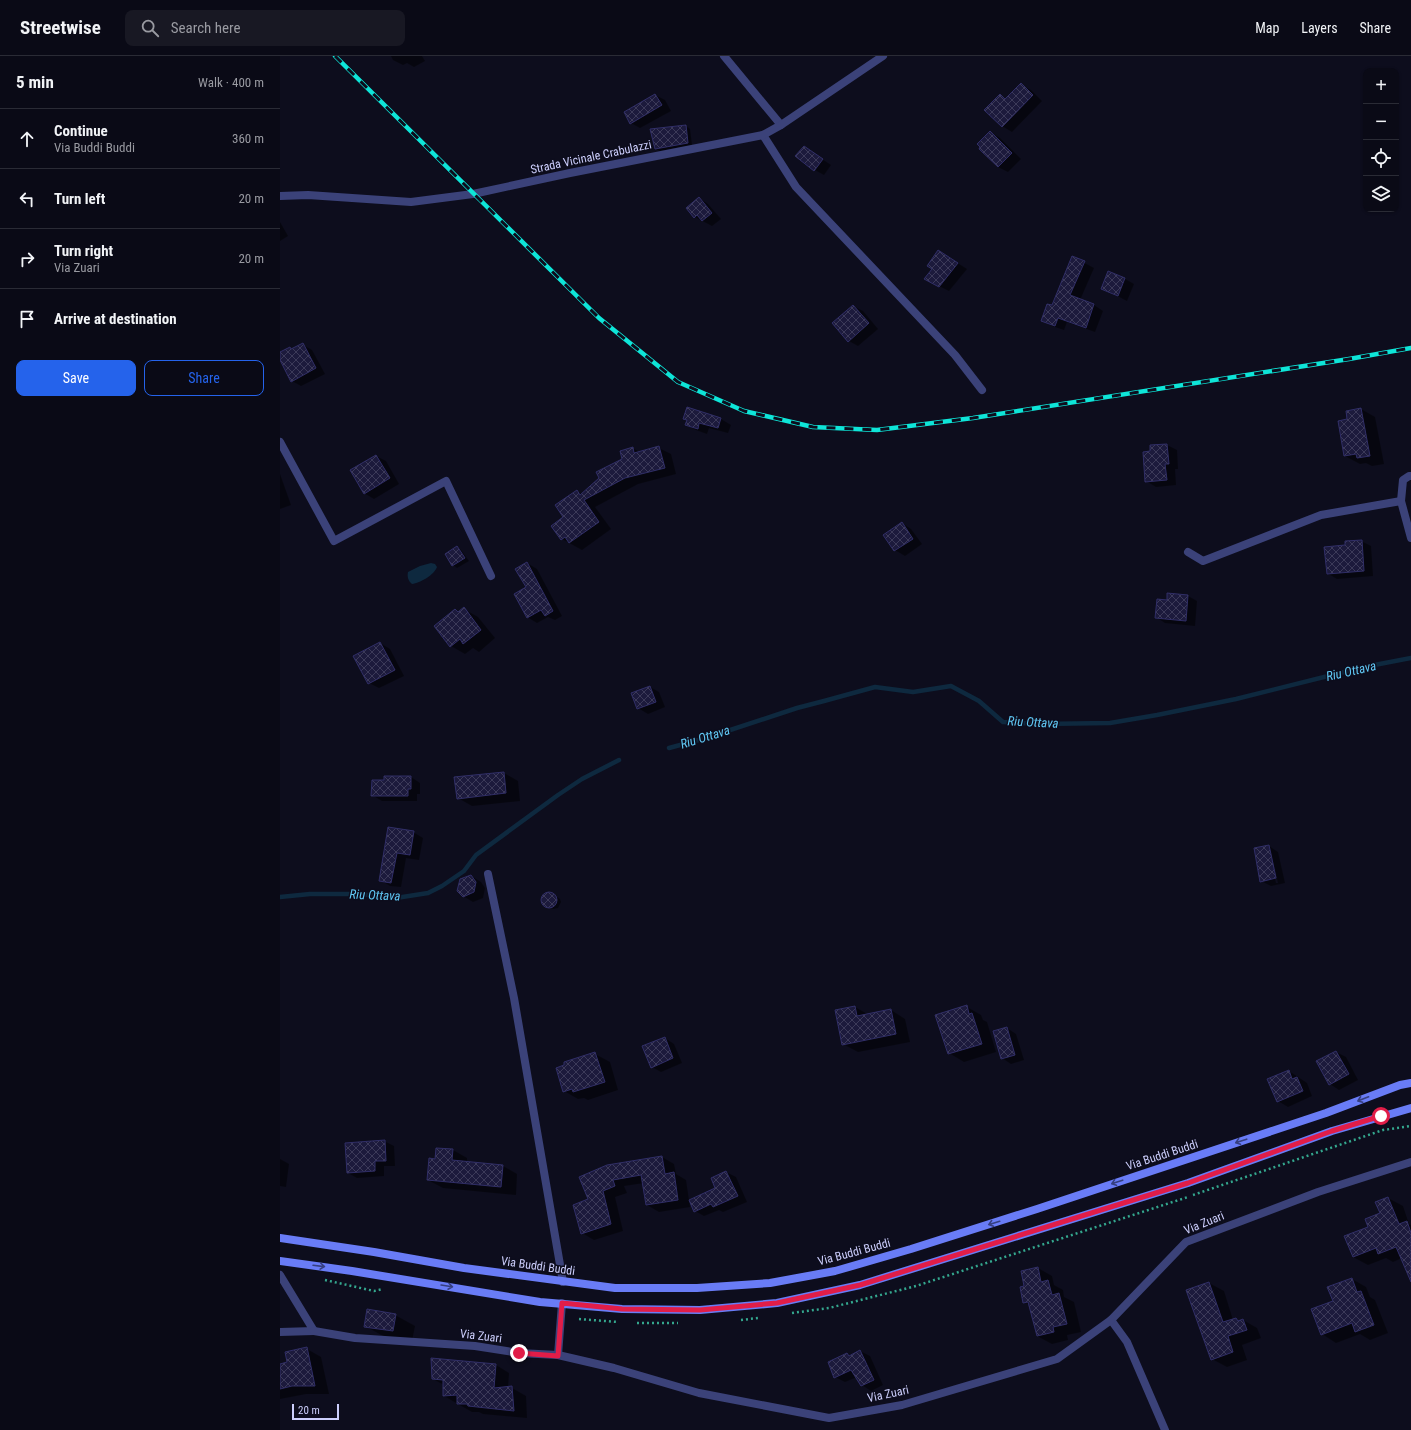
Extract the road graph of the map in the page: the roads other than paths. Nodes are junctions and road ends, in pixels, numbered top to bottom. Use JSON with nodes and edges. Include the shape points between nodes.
{"nodes":[{"id":1,"x":724,"y":56,"type":"edge"},
{"id":2,"x":882,"y":56,"type":"edge"},
{"id":3,"x":781,"y":125,"type":"junction"},
{"id":4,"x":763,"y":135,"type":"junction"},
{"id":5,"x":280,"y":196,"type":"edge"},
{"id":6,"x":982,"y":390,"type":"dead end"},
{"id":7,"x":280,"y":442,"type":"edge"},
{"id":8,"x":1411,"y":476,"type":"edge"},
{"id":9,"x":1401,"y":501,"type":"junction"},
{"id":10,"x":1411,"y":538,"type":"edge"},
{"id":11,"x":1188,"y":552,"type":"dead end"},
{"id":12,"x":491,"y":576,"type":"dead end"},
{"id":13,"x":488,"y":874,"type":"dead end"},
{"id":14,"x":1411,"y":1082,"type":"edge"},
{"id":15,"x":1411,"y":1108,"type":"edge"},
{"id":16,"x":1411,"y":1162,"type":"edge"},
{"id":17,"x":280,"y":1238,"type":"edge"},
{"id":18,"x":280,"y":1261,"type":"edge"},
{"id":19,"x":280,"y":1275,"type":"edge"},
{"id":20,"x":563,"y":1282,"type":"junction"},
{"id":21,"x":562,"y":1303,"type":"junction"},
{"id":22,"x":1111,"y":1320,"type":"junction"},
{"id":23,"x":314,"y":1331,"type":"junction"},
{"id":24,"x":280,"y":1332,"type":"edge"},
{"id":25,"x":558,"y":1356,"type":"junction"},
{"id":26,"x":1165,"y":1430,"type":"edge"}],
"edges":[{"from":1,"to":3,"type":"street"},
{"from":2,"to":3,"type":"street","name":"Strada Vicinale Crabulazzi"},
{"from":3,"to":4,"type":"street","name":"Strada Vicinale Crabulazzi"},
{"from":4,"to":5,"type":"street","name":"Strada Vicinale Crabulazzi","via":[[473,194],[411,202],[308,195]]},
{"from":4,"to":6,"type":"street","via":[[796,187],[955,355]]},
{"from":7,"to":12,"type":"street","via":[[334,541],[446,481]]},
{"from":8,"to":9,"type":"street","via":[[1403,480]]},
{"from":9,"to":10,"type":"street"},
{"from":9,"to":11,"type":"street","via":[[1321,515],[1203,561]]},
{"from":13,"to":20,"type":"street","via":[[514,998]]},
{"from":14,"to":20,"type":"main road","name":"Via Buddi Buddi","one_way":true,"via":[[1326,1113],[1037,1209],[835,1271],[770,1283],[697,1288],[615,1288]]},
{"from":15,"to":21,"type":"main road","via":[[1332,1131],[1188,1183],[860,1285],[777,1303],[700,1310],[622,1309]]},
{"from":16,"to":22,"type":"street","name":"Via Zuari","via":[[1318,1192],[1186,1242]]},
{"from":17,"to":20,"type":"main road","name":"Via Buddi Buddi"},
{"from":18,"to":21,"type":"main road","one_way":true,"via":[[540,1302]]},
{"from":19,"to":23,"type":"street"},
{"from":21,"to":25,"type":"street"},
{"from":22,"to":25,"type":"street","name":"Via Zuari","via":[[1057,1359],[902,1405],[829,1418],[699,1393],[614,1368]]},
{"from":22,"to":26,"type":"street","via":[[1127,1342]]},
{"from":23,"to":24,"type":"street","name":"Via Zuari"},
{"from":23,"to":25,"type":"street","name":"Via Zuari","via":[[356,1338],[475,1346]]}]}
